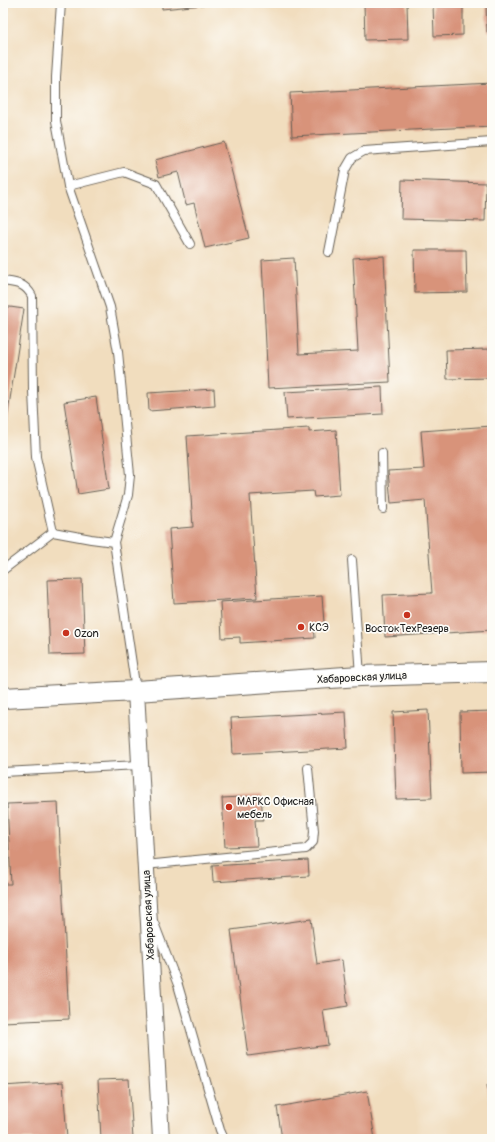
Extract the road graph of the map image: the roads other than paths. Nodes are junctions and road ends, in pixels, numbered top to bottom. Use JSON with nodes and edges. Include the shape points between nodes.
{"nodes":[{"id":1,"x":61,"y":3,"type":"edge"},
{"id":2,"x":492,"y":142,"type":"edge"},
{"id":3,"x":68,"y":186,"type":"junction"},
{"id":4,"x":190,"y":244,"type":"dead end"},
{"id":5,"x":329,"y":252,"type":"dead end"},
{"id":6,"x":3,"y":281,"type":"edge"},
{"id":7,"x":382,"y":453,"type":"dead end"},
{"id":8,"x":383,"y":510,"type":"dead end"},
{"id":9,"x":53,"y":532,"type":"junction"},
{"id":10,"x":114,"y":542,"type":"junction"},
{"id":11,"x":352,"y":560,"type":"dead end"},
{"id":12,"x":3,"y":570,"type":"edge"},
{"id":13,"x":492,"y":672,"type":"edge"},
{"id":14,"x":360,"y":676,"type":"junction"},
{"id":15,"x":136,"y":691,"type":"junction"},
{"id":16,"x":3,"y":698,"type":"edge"},
{"id":17,"x":139,"y":765,"type":"junction"},
{"id":18,"x":308,"y":768,"type":"dead end"},
{"id":19,"x":3,"y":772,"type":"edge"},
{"id":20,"x":145,"y":865,"type":"junction"},
{"id":21,"x":147,"y":908,"type":"junction"},
{"id":22,"x":162,"y":1139,"type":"edge"},
{"id":23,"x":224,"y":1139,"type":"edge"}],
"edges":[{"from":1,"to":3,"type":"lane","via":[[56,121]]},
{"from":2,"to":5,"type":"lane","via":[[364,151],[352,158],[345,170]]},
{"from":3,"to":4,"type":"lane","via":[[124,172],[156,184]]},
{"from":3,"to":10,"type":"lane","via":[[110,307],[118,352],[130,475],[128,495]]},
{"from":6,"to":9,"type":"lane","via":[[18,283],[28,288],[32,296],[36,457]]},
{"from":7,"to":8,"type":"lane"},
{"from":9,"to":10,"type":"lane"},
{"from":9,"to":12,"type":"lane"},
{"from":10,"to":15,"type":"lane"},
{"from":11,"to":14,"type":"lane"},
{"from":13,"to":14,"type":"street","name":"Хабаровская улица"},
{"from":14,"to":15,"type":"street","name":"Хабаровская улица"},
{"from":15,"to":16,"type":"street","name":"Хабаровская улица"},
{"from":15,"to":17,"type":"street","name":"Хабаровская улица"},
{"from":17,"to":19,"type":"lane"},
{"from":17,"to":20,"type":"street","name":"Хабаровская улица"},
{"from":18,"to":20,"type":"lane","via":[[314,830],[313,842],[306,849]]},
{"from":20,"to":21,"type":"street","name":"Хабаровская улица"},
{"from":21,"to":22,"type":"street","name":"Хабаровская улица"},
{"from":21,"to":23,"type":"lane","via":[[178,985]]}]}
